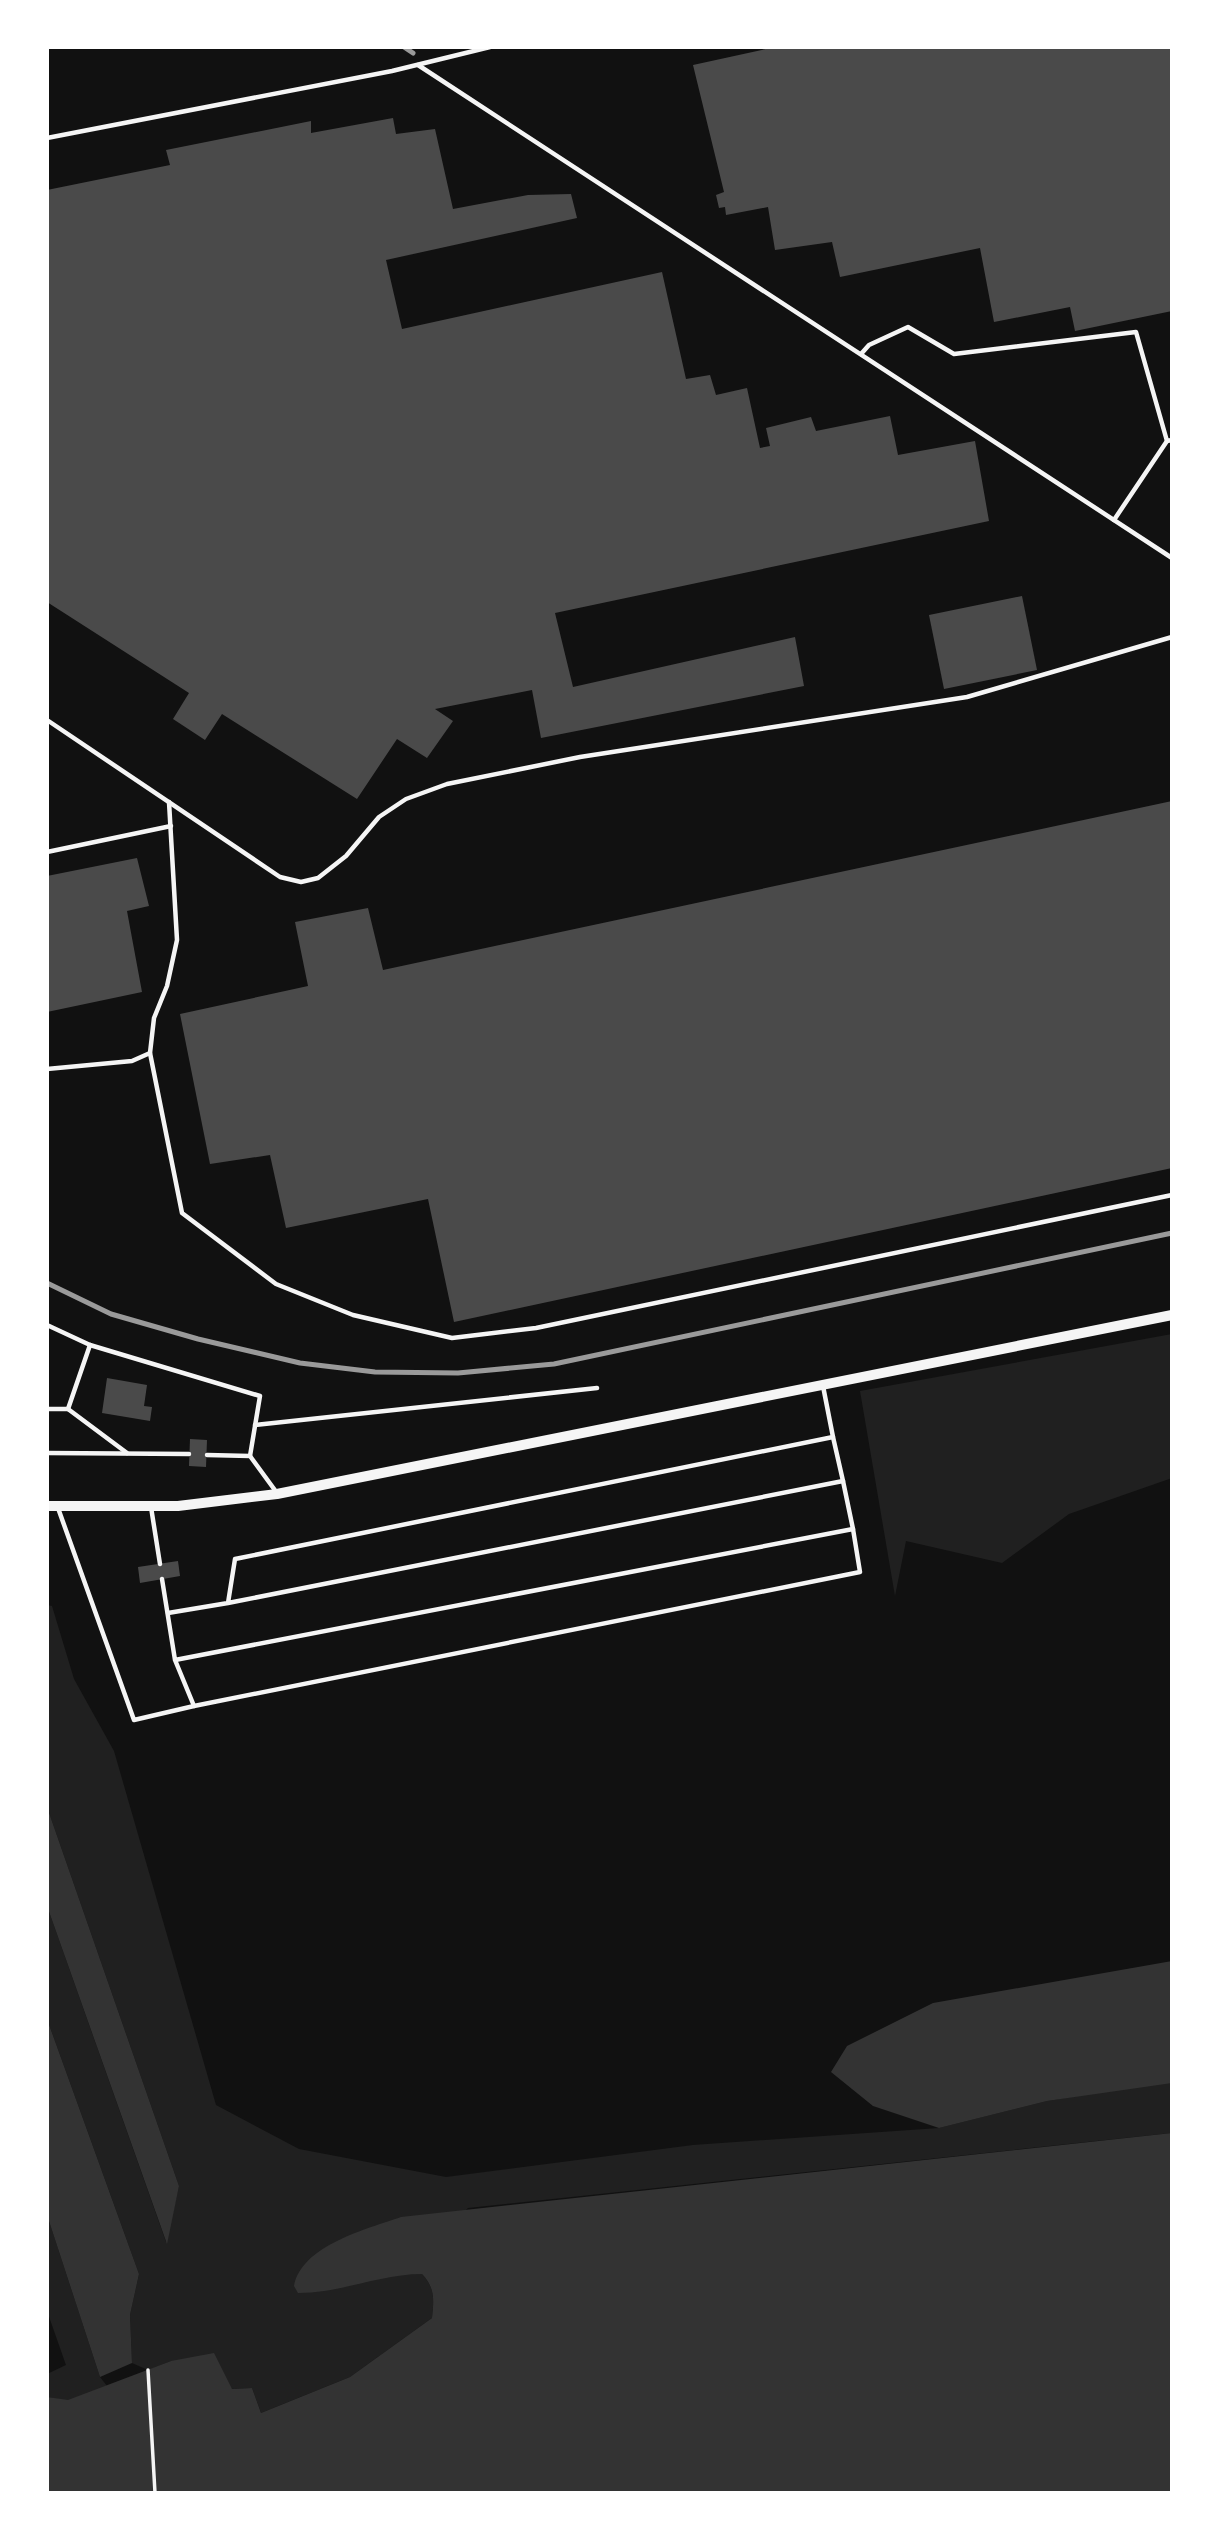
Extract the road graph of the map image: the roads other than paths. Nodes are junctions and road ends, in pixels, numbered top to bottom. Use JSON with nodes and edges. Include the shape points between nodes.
{"nodes":[{"id":1,"x":490,"y":47,"type":"edge"},
{"id":2,"x":418,"y":65,"type":"junction"},
{"id":3,"x":47,"y":138,"type":"edge"},
{"id":4,"x":861,"y":354,"type":"junction"},
{"id":5,"x":1169,"y":440,"type":"edge"},
{"id":6,"x":1114,"y":520,"type":"junction"},
{"id":7,"x":1172,"y":558,"type":"edge"},
{"id":8,"x":1172,"y":637,"type":"edge"},
{"id":9,"x":47,"y":719,"type":"edge"},
{"id":10,"x":169,"y":802,"type":"junction"},
{"id":11,"x":170,"y":826,"type":"junction"},
{"id":12,"x":47,"y":852,"type":"edge"},
{"id":13,"x":150,"y":1053,"type":"junction"},
{"id":14,"x":47,"y":1069,"type":"edge"},
{"id":15,"x":1172,"y":1195,"type":"edge"},
{"id":16,"x":1172,"y":1315,"type":"edge"},
{"id":17,"x":47,"y":1325,"type":"edge"},
{"id":18,"x":90,"y":1345,"type":"junction"},
{"id":19,"x":822,"y":1385,"type":"junction"},
{"id":20,"x":597,"y":1388,"type":"dead end"},
{"id":21,"x":47,"y":1409,"type":"edge"},
{"id":22,"x":68,"y":1409,"type":"junction"},
{"id":23,"x":255,"y":1425,"type":"junction"},
{"id":24,"x":833,"y":1437,"type":"junction"},
{"id":25,"x":47,"y":1453,"type":"edge"},
{"id":26,"x":128,"y":1454,"type":"junction"},
{"id":27,"x":190,"y":1454,"type":"dead end"},
{"id":28,"x":207,"y":1455,"type":"dead end"},
{"id":29,"x":250,"y":1456,"type":"junction"},
{"id":30,"x":842,"y":1481,"type":"junction"},
{"id":31,"x":277,"y":1494,"type":"junction"},
{"id":32,"x":52,"y":1506,"type":"edge"},
{"id":33,"x":151,"y":1506,"type":"junction"},
{"id":34,"x":853,"y":1529,"type":"junction"},
{"id":35,"x":160,"y":1564,"type":"dead end"},
{"id":36,"x":163,"y":1579,"type":"dead end"},
{"id":37,"x":228,"y":1603,"type":"junction"},
{"id":38,"x":168,"y":1613,"type":"junction"},
{"id":39,"x":175,"y":1660,"type":"junction"},
{"id":40,"x":194,"y":1706,"type":"junction"}],
"edges":[{"from":1,"to":2,"type":"lane"},
{"from":2,"to":3,"type":"lane"},
{"from":2,"to":4,"type":"lane"},
{"from":4,"to":5,"type":"lane","via":[[869,345],[908,327],[954,354],[1136,332]]},
{"from":4,"to":6,"type":"lane"},
{"from":5,"to":6,"type":"lane"},
{"from":6,"to":7,"type":"lane"},
{"from":8,"to":10,"type":"lane","via":[[967,697],[580,757],[447,784],[406,799],[379,817],[346,856],[318,878],[301,882],[280,877]]},
{"from":9,"to":10,"type":"lane"},
{"from":10,"to":11,"type":"lane"},
{"from":11,"to":12,"type":"lane"},
{"from":11,"to":13,"type":"lane","via":[[177,940],[154,1018]]},
{"from":13,"to":14,"type":"lane","via":[[132,1061]]},
{"from":13,"to":15,"type":"lane","via":[[182,1213],[276,1284],[353,1315],[452,1338],[536,1328]]},
{"from":16,"to":19,"type":"street"},
{"from":17,"to":18,"type":"lane"},
{"from":18,"to":22,"type":"lane"},
{"from":18,"to":23,"type":"lane","via":[[260,1395]]},
{"from":19,"to":24,"type":"lane"},
{"from":19,"to":31,"type":"street"},
{"from":20,"to":23,"type":"lane"},
{"from":21,"to":22,"type":"lane"},
{"from":22,"to":26,"type":"lane"},
{"from":23,"to":29,"type":"lane"},
{"from":24,"to":30,"type":"lane"},
{"from":24,"to":37,"type":"lane","via":[[235,1559]]},
{"from":25,"to":26,"type":"lane"},
{"from":26,"to":27,"type":"lane"},
{"from":28,"to":29,"type":"lane"},
{"from":29,"to":31,"type":"lane"},
{"from":30,"to":34,"type":"lane"},
{"from":30,"to":37,"type":"lane"},
{"from":31,"to":33,"type":"street"},
{"from":32,"to":33,"type":"street"},
{"from":32,"to":40,"type":"lane","via":[[134,1720]]},
{"from":33,"to":35,"type":"lane"},
{"from":34,"to":39,"type":"lane"},
{"from":34,"to":40,"type":"lane","via":[[860,1572]]},
{"from":36,"to":38,"type":"lane"},
{"from":37,"to":38,"type":"lane"},
{"from":38,"to":39,"type":"lane"},
{"from":39,"to":40,"type":"lane"}]}
